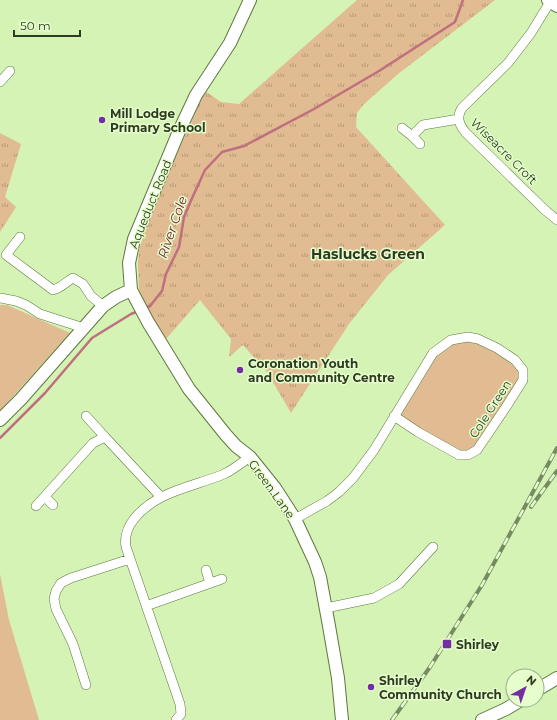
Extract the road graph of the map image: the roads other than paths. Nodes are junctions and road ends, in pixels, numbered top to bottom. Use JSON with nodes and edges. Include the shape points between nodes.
{"nodes":[{"id":1,"x":250,"y":0,"type":"edge"},
{"id":2,"x":552,"y":3,"type":"edge"},
{"id":3,"x":10,"y":71,"type":"dead end"},
{"id":4,"x":0,"y":81,"type":"edge"},
{"id":5,"x":458,"y":119,"type":"junction"},
{"id":6,"x":402,"y":128,"type":"dead end"},
{"id":7,"x":412,"y":136,"type":"junction"},
{"id":8,"x":420,"y":144,"type":"dead end"},
{"id":9,"x":557,"y":220,"type":"edge"},
{"id":10,"x":20,"y":237,"type":"dead end"},
{"id":11,"x":131,"y":290,"type":"junction"},
{"id":12,"x":0,"y":298,"type":"edge"},
{"id":13,"x":103,"y":306,"type":"junction"},
{"id":14,"x":84,"y":328,"type":"junction"},
{"id":15,"x":86,"y":416,"type":"dead end"},
{"id":16,"x":394,"y":416,"type":"junction"},
{"id":17,"x":0,"y":420,"type":"edge"},
{"id":18,"x":105,"y":437,"type":"junction"},
{"id":19,"x":250,"y":457,"type":"junction"},
{"id":20,"x":45,"y":497,"type":"junction"},
{"id":21,"x":161,"y":497,"type":"junction"},
{"id":22,"x":53,"y":505,"type":"dead end"},
{"id":23,"x":36,"y":506,"type":"dead end"},
{"id":24,"x":295,"y":519,"type":"junction"},
{"id":25,"x":433,"y":547,"type":"dead end"},
{"id":26,"x":130,"y":560,"type":"junction"},
{"id":27,"x":206,"y":570,"type":"dead end"},
{"id":28,"x":222,"y":579,"type":"dead end"},
{"id":29,"x":210,"y":583,"type":"junction"},
{"id":30,"x":146,"y":606,"type":"junction"},
{"id":31,"x":326,"y":608,"type":"junction"},
{"id":32,"x":557,"y":678,"type":"edge"},
{"id":33,"x":86,"y":685,"type":"dead end"},
{"id":34,"x":545,"y":685,"type":"edge"},
{"id":35,"x":506,"y":708,"type":"edge"},
{"id":36,"x":486,"y":719,"type":"edge"},
{"id":37,"x":176,"y":720,"type":"edge"},
{"id":38,"x":342,"y":720,"type":"edge"}],
"edges":[{"from":1,"to":11,"type":"street","name":"Aqueduct Road","via":[[230,43],[196,95],[134,239],[129,263]]},
{"from":2,"to":5,"type":"street","name":"Wiseacre Croft","via":[[508,63],[462,108]]},
{"from":3,"to":4,"type":"street"},
{"from":5,"to":7,"type":"street","via":[[424,125]]},
{"from":5,"to":9,"type":"street","name":"Wiseacre Croft","via":[[466,133]]},
{"from":6,"to":7,"type":"street"},
{"from":7,"to":8,"type":"street"},
{"from":10,"to":13,"type":"street","via":[[6,255],[53,290],[74,278]]},
{"from":11,"to":13,"type":"street"},
{"from":11,"to":19,"type":"street","name":"Green Lane","via":[[189,389],[231,440]]},
{"from":12,"to":14,"type":"street","via":[[16,301],[40,314]]},
{"from":13,"to":14,"type":"street"},
{"from":14,"to":17,"type":"street"},
{"from":15,"to":18,"type":"street"},
{"from":16,"to":16,"type":"street","name":"Cole Green","via":[[433,353],[451,340],[478,338],[515,360],[524,370],[523,380],[506,407],[477,450],[468,455],[459,455]]},
{"from":16,"to":24,"type":"street","name":"Cole Green","via":[[374,450],[339,492]]},
{"from":18,"to":20,"type":"street","via":[[94,443]]},
{"from":18,"to":21,"type":"street"},
{"from":19,"to":21,"type":"street","via":[[226,473]]},
{"from":19,"to":24,"type":"street","name":"Green Lane","via":[[275,488]]},
{"from":20,"to":22,"type":"street"},
{"from":20,"to":23,"type":"street"},
{"from":21,"to":26,"type":"street","via":[[142,509],[129,526],[125,541]]},
{"from":24,"to":31,"type":"street","name":"Green Lane","via":[[320,577]]},
{"from":25,"to":31,"type":"street","via":[[399,584],[387,591],[374,598]]},
{"from":26,"to":30,"type":"street"},
{"from":26,"to":33,"type":"street","via":[[71,578],[61,583],[56,591],[56,609],[73,644]]},
{"from":27,"to":29,"type":"street"},
{"from":28,"to":29,"type":"street"},
{"from":29,"to":30,"type":"street"},
{"from":30,"to":37,"type":"street","via":[[180,704],[181,714]]},
{"from":31,"to":38,"type":"street","name":"Green Lane"},
{"from":32,"to":34,"type":"street"},
{"from":35,"to":36,"type":"street"}]}
